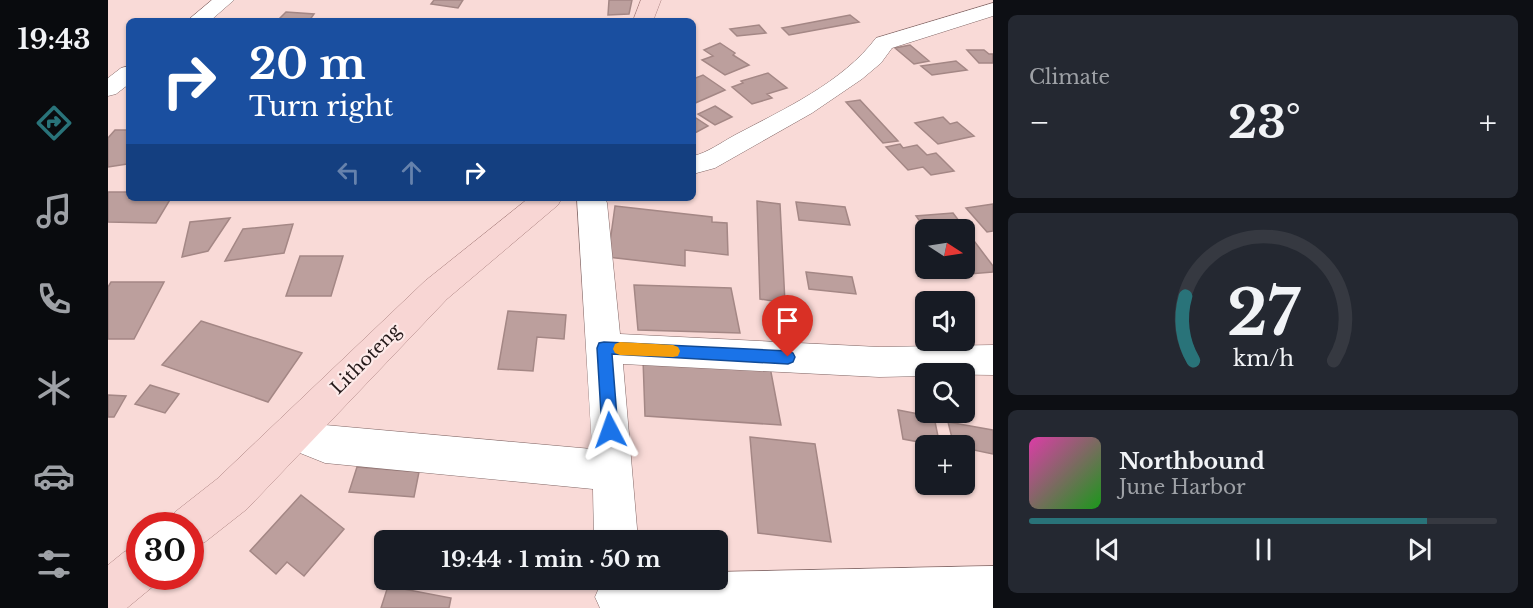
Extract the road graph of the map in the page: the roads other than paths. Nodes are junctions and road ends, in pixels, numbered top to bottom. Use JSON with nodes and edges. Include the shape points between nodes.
{"nodes":[{"id":1,"x":224,"y":0,"type":"edge"},
{"id":2,"x":651,"y":0,"type":"edge"},
{"id":3,"x":986,"y":0,"type":"edge"},
{"id":4,"x":993,"y":8,"type":"edge"},
{"id":5,"x":200,"y":18,"type":"edge"},
{"id":6,"x":644,"y":18,"type":"edge"},
{"id":7,"x":126,"y":69,"type":"edge"},
{"id":8,"x":108,"y":72,"type":"edge"},
{"id":9,"x":126,"y":75,"type":"edge"},
{"id":10,"x":108,"y":89,"type":"edge"},
{"id":11,"x":696,"y":164,"type":"edge"},
{"id":12,"x":544,"y":201,"type":"edge"},
{"id":13,"x":592,"y":201,"type":"edge"},
{"id":14,"x":604,"y":348,"type":"junction"},
{"id":15,"x":993,"y":360,"type":"edge"},
{"id":16,"x":294,"y":432,"type":"junction"},
{"id":17,"x":613,"y":471,"type":"junction"},
{"id":18,"x":204,"y":517,"type":"edge"},
{"id":19,"x":616,"y":530,"type":"edge"},
{"id":20,"x":126,"y":579,"type":"edge"},
{"id":21,"x":993,"y":589,"type":"edge"},
{"id":22,"x":108,"y":594,"type":"edge"},
{"id":23,"x":618,"y":595,"type":"edge"}],
"edges":[{"from":1,"to":5,"type":"street"},
{"from":2,"to":6,"type":"main road"},
{"from":3,"to":4,"type":"street"},
{"from":4,"to":11,"type":"street","via":[[884,43],[868,64],[822,96]]},
{"from":7,"to":8,"type":"street"},
{"from":9,"to":10,"type":"street"},
{"from":12,"to":16,"type":"main road","name":"Lithoteng","via":[[436,290]]},
{"from":13,"to":14,"type":"street"},
{"from":14,"to":15,"type":"street","via":[[879,362]]},
{"from":14,"to":17,"type":"street"},
{"from":16,"to":17,"type":"street","via":[[325,444]]},
{"from":16,"to":18,"type":"main road","name":"Lithoteng"},
{"from":17,"to":19,"type":"street"},
{"from":20,"to":22,"type":"main road"},
{"from":21,"to":23,"type":"street"}]}
